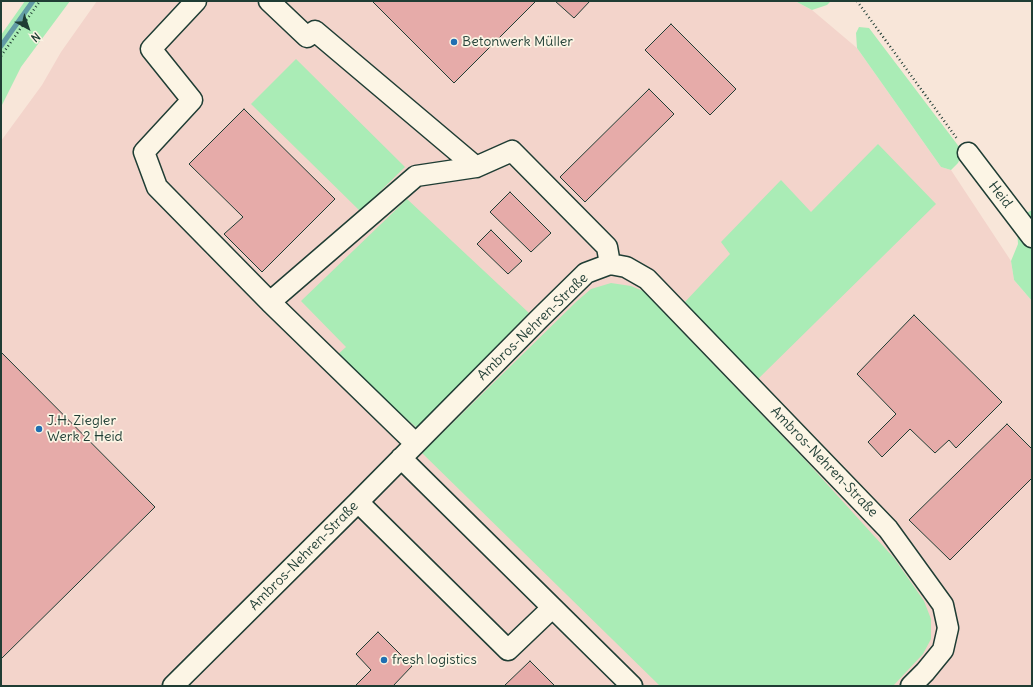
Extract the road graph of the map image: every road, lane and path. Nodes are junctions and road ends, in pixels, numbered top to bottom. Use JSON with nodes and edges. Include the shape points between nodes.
{"nodes":[{"id":1,"x":40,"y":1,"type":"edge"},
{"id":2,"x":196,"y":1,"type":"edge"},
{"id":3,"x":270,"y":1,"type":"edge"},
{"id":4,"x":857,"y":1,"type":"edge"},
{"id":5,"x":1,"y":56,"type":"edge"},
{"id":6,"x":968,"y":153,"type":"joint"},
{"id":7,"x":476,"y":167,"type":"junction"},
{"id":8,"x":1032,"y":236,"type":"edge"},
{"id":9,"x":610,"y":264,"type":"junction"},
{"id":10,"x":270,"y":302,"type":"junction"},
{"id":11,"x":415,"y":444,"type":"junction"},
{"id":12,"x":401,"y":458,"type":"junction"},
{"id":13,"x":358,"y":502,"type":"junction"},
{"id":14,"x":552,"y":608,"type":"junction"},
{"id":15,"x":173,"y":686,"type":"edge"},
{"id":16,"x":632,"y":686,"type":"edge"},
{"id":17,"x":911,"y":686,"type":"edge"}],
"edges":[{"from":1,"to":5,"type":"path"},
{"from":2,"to":10,"type":"street","via":[[151,49],[192,100],[144,152],[157,187]]},
{"from":3,"to":7,"type":"street","via":[[307,38],[315,31]]},
{"from":4,"to":6,"type":"path"},
{"from":6,"to":8,"type":"street","name":"Heid"},
{"from":7,"to":9,"type":"street","via":[[512,151],[607,247]]},
{"from":7,"to":10,"type":"street","via":[[416,176]]},
{"from":9,"to":11,"type":"street","name":"Ambros-Nehren-Straße","via":[[586,273]]},
{"from":9,"to":17,"type":"street","name":"Ambros-Nehren-Straße","via":[[626,267],[647,279],[888,529],[943,605],[948,628],[943,650]]},
{"from":10,"to":11,"type":"street"},
{"from":11,"to":12,"type":"street","name":"Ambros-Nehren-Straße"},
{"from":12,"to":13,"type":"street","name":"Ambros-Nehren-Straße"},
{"from":12,"to":14,"type":"street"},
{"from":13,"to":14,"type":"street","via":[[508,650]]},
{"from":13,"to":15,"type":"street","name":"Ambros-Nehren-Straße"},
{"from":14,"to":16,"type":"street"}]}
